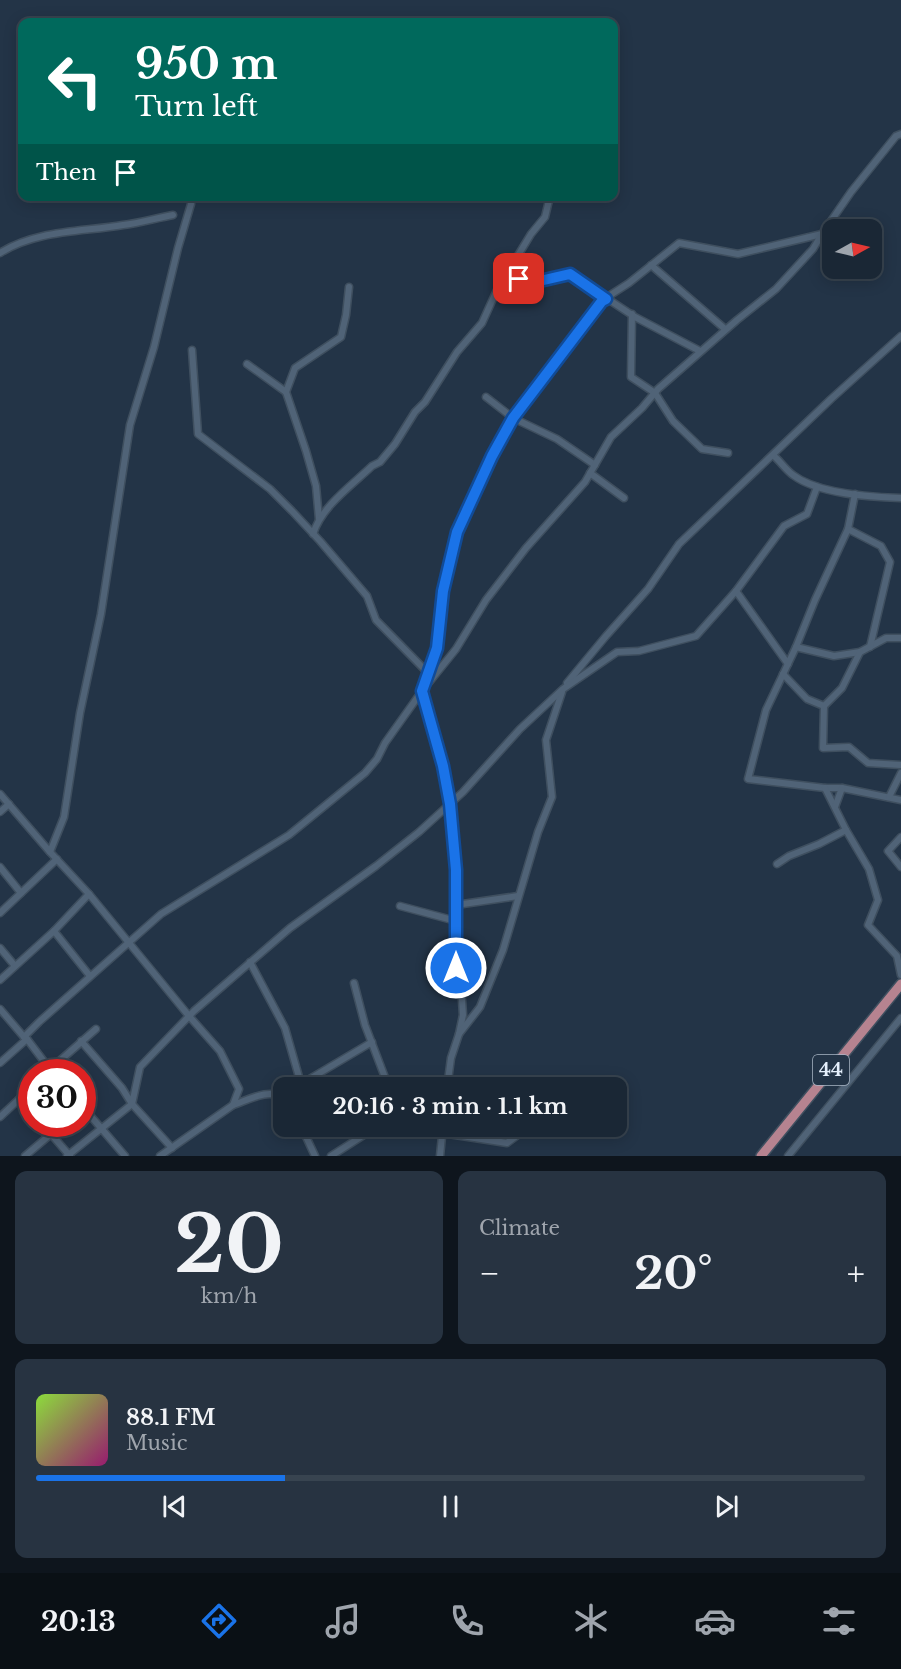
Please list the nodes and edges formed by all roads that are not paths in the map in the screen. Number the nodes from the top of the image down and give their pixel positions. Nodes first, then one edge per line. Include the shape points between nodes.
1 (901, 134) edge
2 (549, 201) edge
3 (191, 204) dead end
4 (173, 215) dead end
5 (832, 219) edge
6 (822, 234) joint
7 (0, 253) edge
8 (651, 265) junction
9 (507, 274) junction
10 (349, 287) dead end
11 (606, 299) junction
12 (632, 314) junction
13 (725, 330) junction
14 (901, 336) edge
15 (192, 350) dead end
16 (700, 351) junction
17 (247, 364) dead end
18 (286, 392) junction
19 (655, 393) junction
20 (486, 397) dead end
21 (513, 418) junction
22 (728, 453) dead end
23 (773, 455) junction
24 (595, 465) junction
25 (590, 473) junction
26 (817, 487) junction
27 (855, 494) junction
28 (624, 498) dead end
29 (901, 498) edge
30 (319, 519) junction
31 (848, 530) junction
32 (313, 534) junction
33 (736, 591) junction
34 (901, 638) edge
35 (796, 647) junction
36 (870, 647) junction
37 (860, 652) junction
38 (788, 664) junction
39 (783, 674) junction
40 (431, 675) junction
41 (563, 689) junction
42 (422, 691) junction
43 (824, 706) junction
44 (901, 765) edge
45 (901, 773) edge
46 (825, 788) junction
47 (842, 788) junction
48 (0, 794) edge
49 (889, 797) junction
50 (901, 800) edge
51 (9, 804) junction
52 (450, 804) junction
53 (835, 807) junction
54 (0, 812) edge
55 (846, 830) junction
56 (901, 837) edge
57 (50, 852) junction
58 (57, 859) junction
59 (777, 864) dead end
60 (901, 867) edge
61 (1, 871) edge
62 (21, 893) junction
63 (89, 894) junction
64 (518, 896) junction
65 (456, 905) junction
66 (400, 906) dead end
67 (0, 913) edge
68 (456, 921) junction
69 (54, 931) junction
70 (128, 943) junction
71 (0, 948) edge
72 (250, 962) junction
73 (15, 966) junction
74 (901, 975) edge
75 (90, 976) junction
76 (0, 980) edge
77 (354, 983) dead end
78 (901, 984) edge
79 (0, 1009) edge
80 (189, 1016) junction
81 (901, 1018) edge
82 (96, 1029) dead end
83 (459, 1034) junction
84 (25, 1038) junction
85 (81, 1041) junction
86 (372, 1042) junction
87 (40, 1059) edge
88 (63, 1059) edge
89 (0, 1063) edge
90 (296, 1077) edge
91 (313, 1077) edge
92 (385, 1077) edge
93 (449, 1077) edge
94 (273, 1094) edge
95 (18, 1100) edge
96 (132, 1104) junction
97 (233, 1105) junction
98 (0, 1116) edge
99 (96, 1121) edge
100 (102, 1128) junction
101 (47, 1137) edge
102 (54, 1137) edge
103 (306, 1137) edge
104 (361, 1137) edge
105 (368, 1137) edge
106 (441, 1137) edge
107 (474, 1137) edge
108 (515, 1137) edge
109 (478, 1138) joint
110 (349, 1145) junction
111 (172, 1148) junction
112 (69, 1155) edge
113 (25, 1156) edge
114 (125, 1156) edge
115 (160, 1156) edge
116 (315, 1156) edge
117 (331, 1156) edge
118 (440, 1156) edge
119 (761, 1156) edge
120 (788, 1156) edge

1 - 5 street via 889,144
2 - 9 street via 545,217
3 - 57 street via 130,424 64,817
4 - 7 street via 49,235
6 - 8 street via 738,254 679,243
6 - 13 street via 776,289
8 - 11 street
8 - 13 street
9 - 11 street via 531,283 570,274
9 - 30 street via 482,323 457,352 395,444
10 - 18 street via 341,337 295,368
11 - 12 street
11 - 21 street
12 - 16 street
12 - 19 street via 631,377
13 - 16 street
14 - 23 street
15 - 32 street via 198,434 270,489
16 - 19 street
17 - 18 street
18 - 30 street via 313,474
19 - 22 street via 673,421 702,449
19 - 24 street via 611,438
20 - 21 street
21 - 24 street via 557,439
21 - 40 street via 457,532 443,591
23 - 26 street via 793,475
23 - 41 street via 679,543 648,589
24 - 25 street
25 - 28 street
25 - 40 street via 526,548 486,600 456,649
26 - 27 street
26 - 33 street via 807,514 784,526
27 - 29 street
27 - 31 street
30 - 32 street
31 - 35 street
31 - 36 street via 881,546 890,562
32 - 40 street via 367,596 376,620
33 - 38 street
33 - 41 street via 696,636 639,651 617,652
34 - 36 street via 886,638
35 - 37 street via 834,656
35 - 38 street
36 - 37 street
37 - 43 street via 842,688
38 - 39 street
39 - 43 street via 807,699
39 - 46 street via 766,710 748,779
40 - 42 street
41 - 52 street
41 - 64 street via 546,740 552,797
42 - 52 street
42 - 70 street via 365,773 289,835 161,914
43 - 44 street via 823,748 849,747 868,763
45 - 49 street
46 - 47 street
46 - 53 street
47 - 49 street
47 - 53 street
48 - 51 street
49 - 50 street
51 - 54 street
51 - 57 street
52 - 65 street
52 - 72 street
53 - 55 street
55 - 59 street
55 - 74 street via 869,869 878,900 868,925 897,956
56 - 60 street via 888,851
57 - 58 street
58 - 62 street
58 - 63 street
61 - 62 street
62 - 67 street
63 - 69 street
63 - 70 street
64 - 65 street
64 - 83 street via 503,950 480,1007
65 - 68 street
66 - 68 street
68 - 83 street via 456,968 464,1015
69 - 73 street
69 - 75 street
70 - 75 street
70 - 80 street
71 - 73 street
72 - 80 street
72 - 90 street via 285,1028
73 - 76 street
75 - 84 street
77 - 86 street
78 - 119 main road, 44
79 - 84 street
80 - 96 street via 140,1067
80 - 97 street via 220,1051 239,1089
81 - 120 street, 44
82 - 85 street
83 - 93 street
84 - 87 street
84 - 89 street
85 - 88 street
85 - 96 street
86 - 91 street
86 - 92 street
94 - 97 street
95 - 98 street
96 - 100 street
96 - 111 street
97 - 111 street
99 - 100 street
100 - 112 street
100 - 114 street
101 - 113 street
102 - 112 street
103 - 116 street
104 - 110 street
105 - 110 street
106 - 118 street
107 - 109 street
108 - 109 street via 507,1143
110 - 117 street
111 - 115 street

